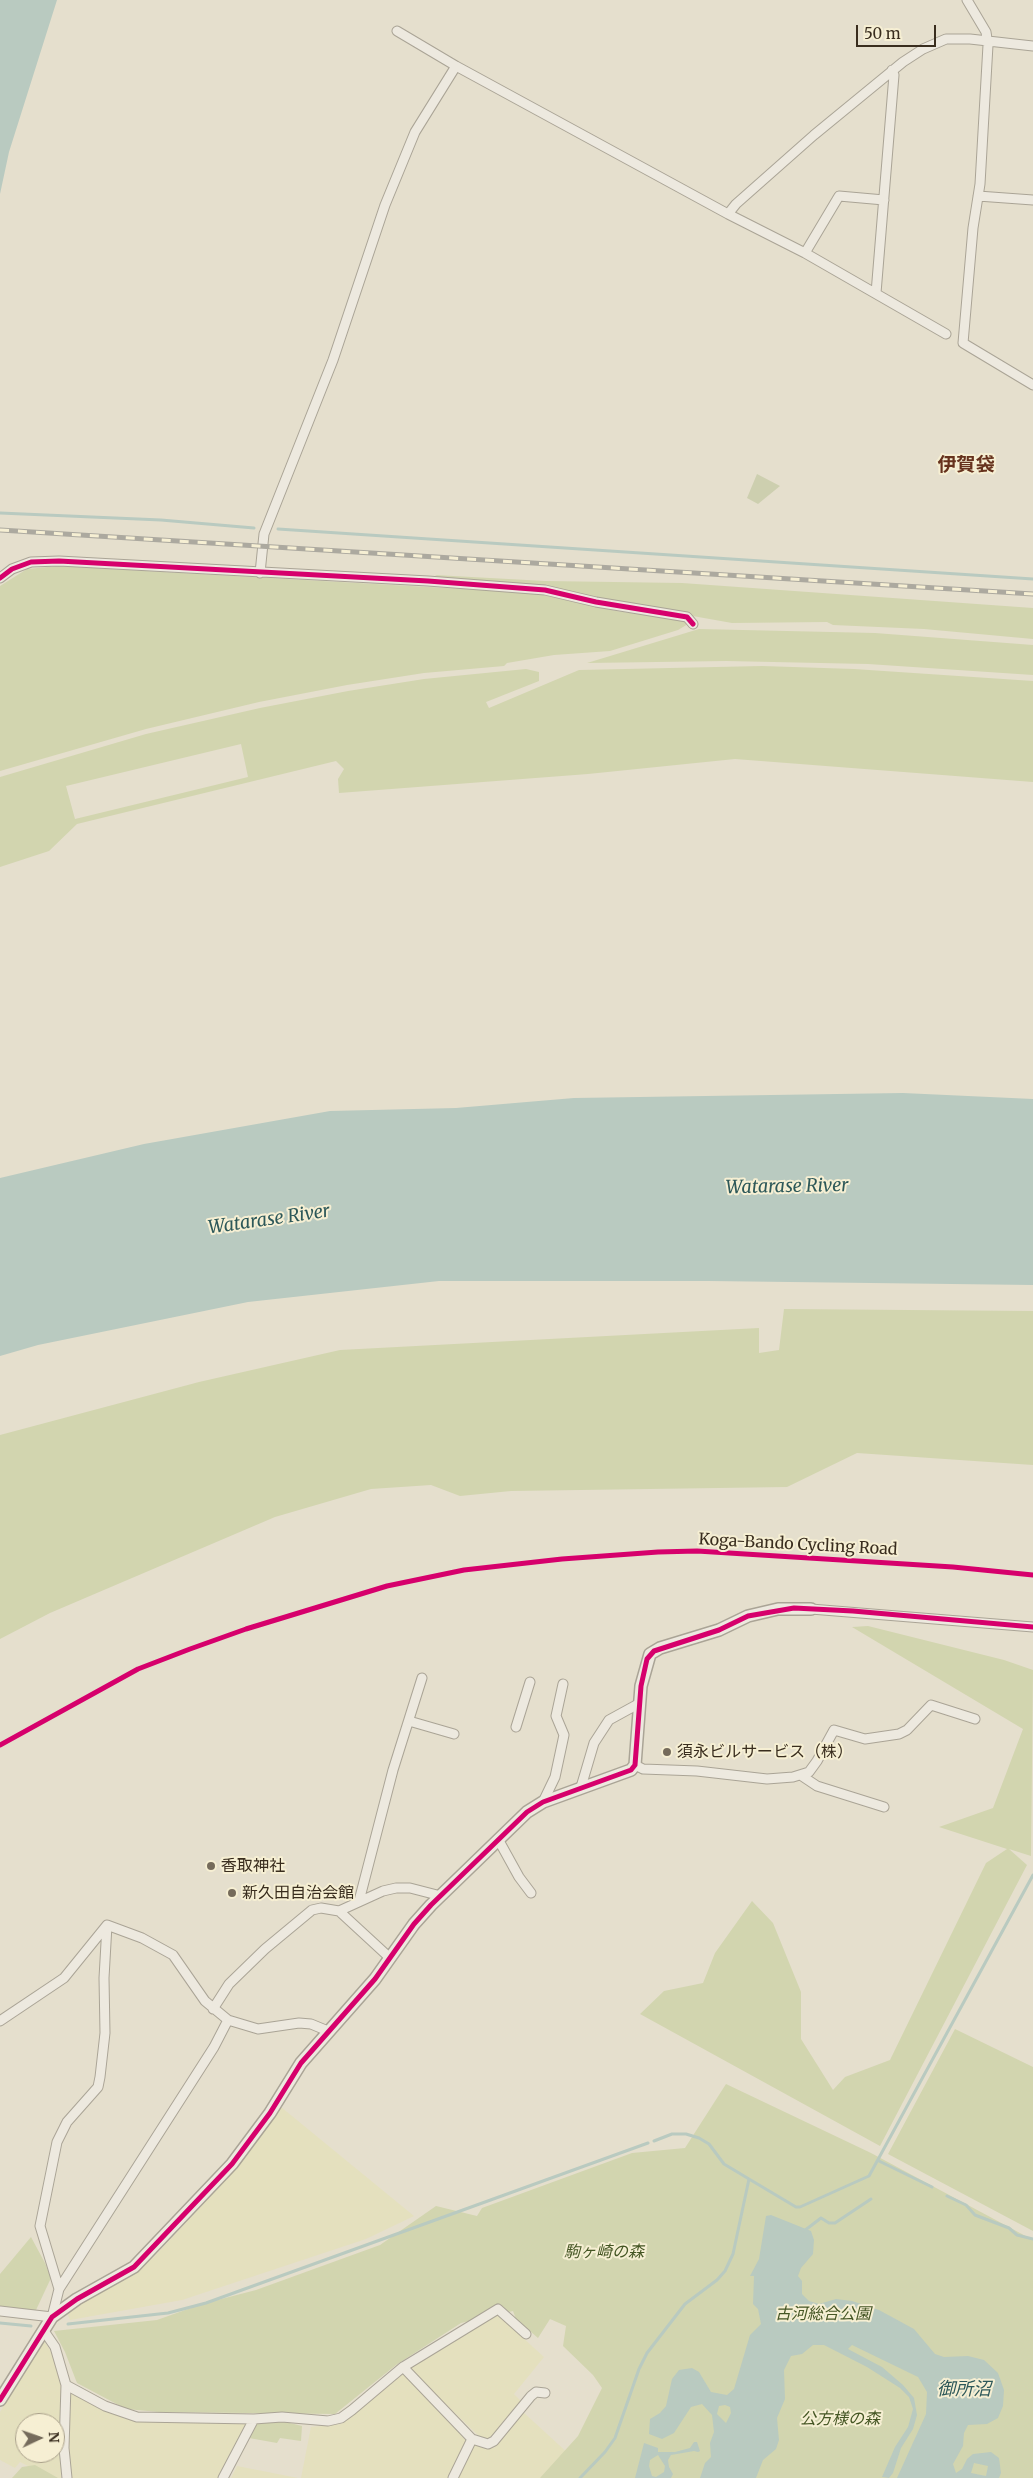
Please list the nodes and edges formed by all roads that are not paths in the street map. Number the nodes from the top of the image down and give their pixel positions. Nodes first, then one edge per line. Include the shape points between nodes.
1 (967, 0) edge
2 (398, 31) dead end
3 (988, 40) junction
4 (1033, 46) edge
5 (456, 66) junction
6 (892, 70) junction
7 (978, 196) junction
8 (884, 200) junction
9 (1033, 200) edge
10 (728, 214) junction
11 (805, 253) junction
12 (876, 293) junction
13 (946, 334) dead end
14 (1033, 385) edge
15 (260, 573) junction
16 (0, 578) edge
17 (693, 624) dead end
18 (811, 1609) joint
19 (1033, 1628) edge
20 (422, 1678) dead end
21 (530, 1682) dead end
22 (563, 1684) dead end
23 (640, 1703) junction
24 (975, 1719) dead end
25 (409, 1720) junction
26 (516, 1726) dead end
27 (454, 1734) dead end
28 (635, 1766) junction
29 (802, 1776) junction
30 (581, 1787) junction
31 (543, 1802) junction
32 (884, 1807) dead end
33 (498, 1839) junction
34 (531, 1892) dead end
35 (440, 1896) junction
36 (359, 1901) junction
37 (338, 1911) junction
38 (107, 1925) junction
39 (390, 1958) junction
40 (213, 2009) junction
41 (228, 2020) junction
42 (0, 2021) edge
43 (328, 2031) junction
44 (59, 2289) junction
45 (0, 2311) edge
46 (52, 2317) junction
47 (44, 2330) junction
48 (526, 2334) dead end
49 (403, 2367) junction
50 (66, 2385) junction
51 (545, 2393) dead end
52 (0, 2400) edge
53 (254, 2419) junction
54 (472, 2439) junction
55 (66, 2478) edge
56 (223, 2478) edge
57 (453, 2478) edge

1 - 3 street
2 - 5 street
3 - 4 street
3 - 6 street via 946,39 923,49
3 - 7 street
5 - 10 street
5 - 15 street via 415,132 385,205 333,360 264,534
6 - 8 street
6 - 10 street via 814,135
7 - 9 street
7 - 14 street via 963,343
8 - 11 street via 839,196
8 - 12 street
10 - 11 street
11 - 12 street
12 - 13 street
15 - 16 street via 45,561 21,565
15 - 17 street via 545,590 686,617
18 - 19 street
18 - 23 street via 778,1609 748,1616 718,1630 654,1650 644,1670
20 - 25 street
21 - 26 street
22 - 31 street via 556,1716 564,1734 555,1777
23 - 28 street
23 - 30 street via 609,1720 594,1744
24 - 29 street via 931,1705 899,1734 865,1739 834,1730 817,1761
25 - 27 street
25 - 36 street
28 - 29 street via 767,1779
28 - 30 street
29 - 32 street via 817,1786
30 - 31 street
31 - 33 street
33 - 34 street
33 - 35 street
35 - 36 street via 410,1888 396,1888
35 - 39 street via 414,1924
36 - 37 street
37 - 39 street
37 - 40 street via 312,1910 265,1949 230,1984
38 - 40 street via 142,1938 173,1955
38 - 42 street via 64,1978
38 - 44 street via 105,2033 98,2087 67,2122 59,2137 40,2226
39 - 43 street
40 - 41 street
41 - 43 street via 258,2029 299,2023
41 - 44 street via 214,2047
43 - 46 street via 301,2063 270,2113 232,2164 153,2250 134,2267
44 - 46 street
45 - 46 street
46 - 47 street
47 - 50 street via 55,2347
47 - 52 street
48 - 49 street via 498,2309
49 - 53 street via 341,2418 328,2421 282,2417
49 - 54 street
50 - 53 street via 105,2406 137,2417
50 - 55 street
51 - 54 street via 536,2392 531,2396 494,2441 488,2444
53 - 56 street
54 - 57 street

